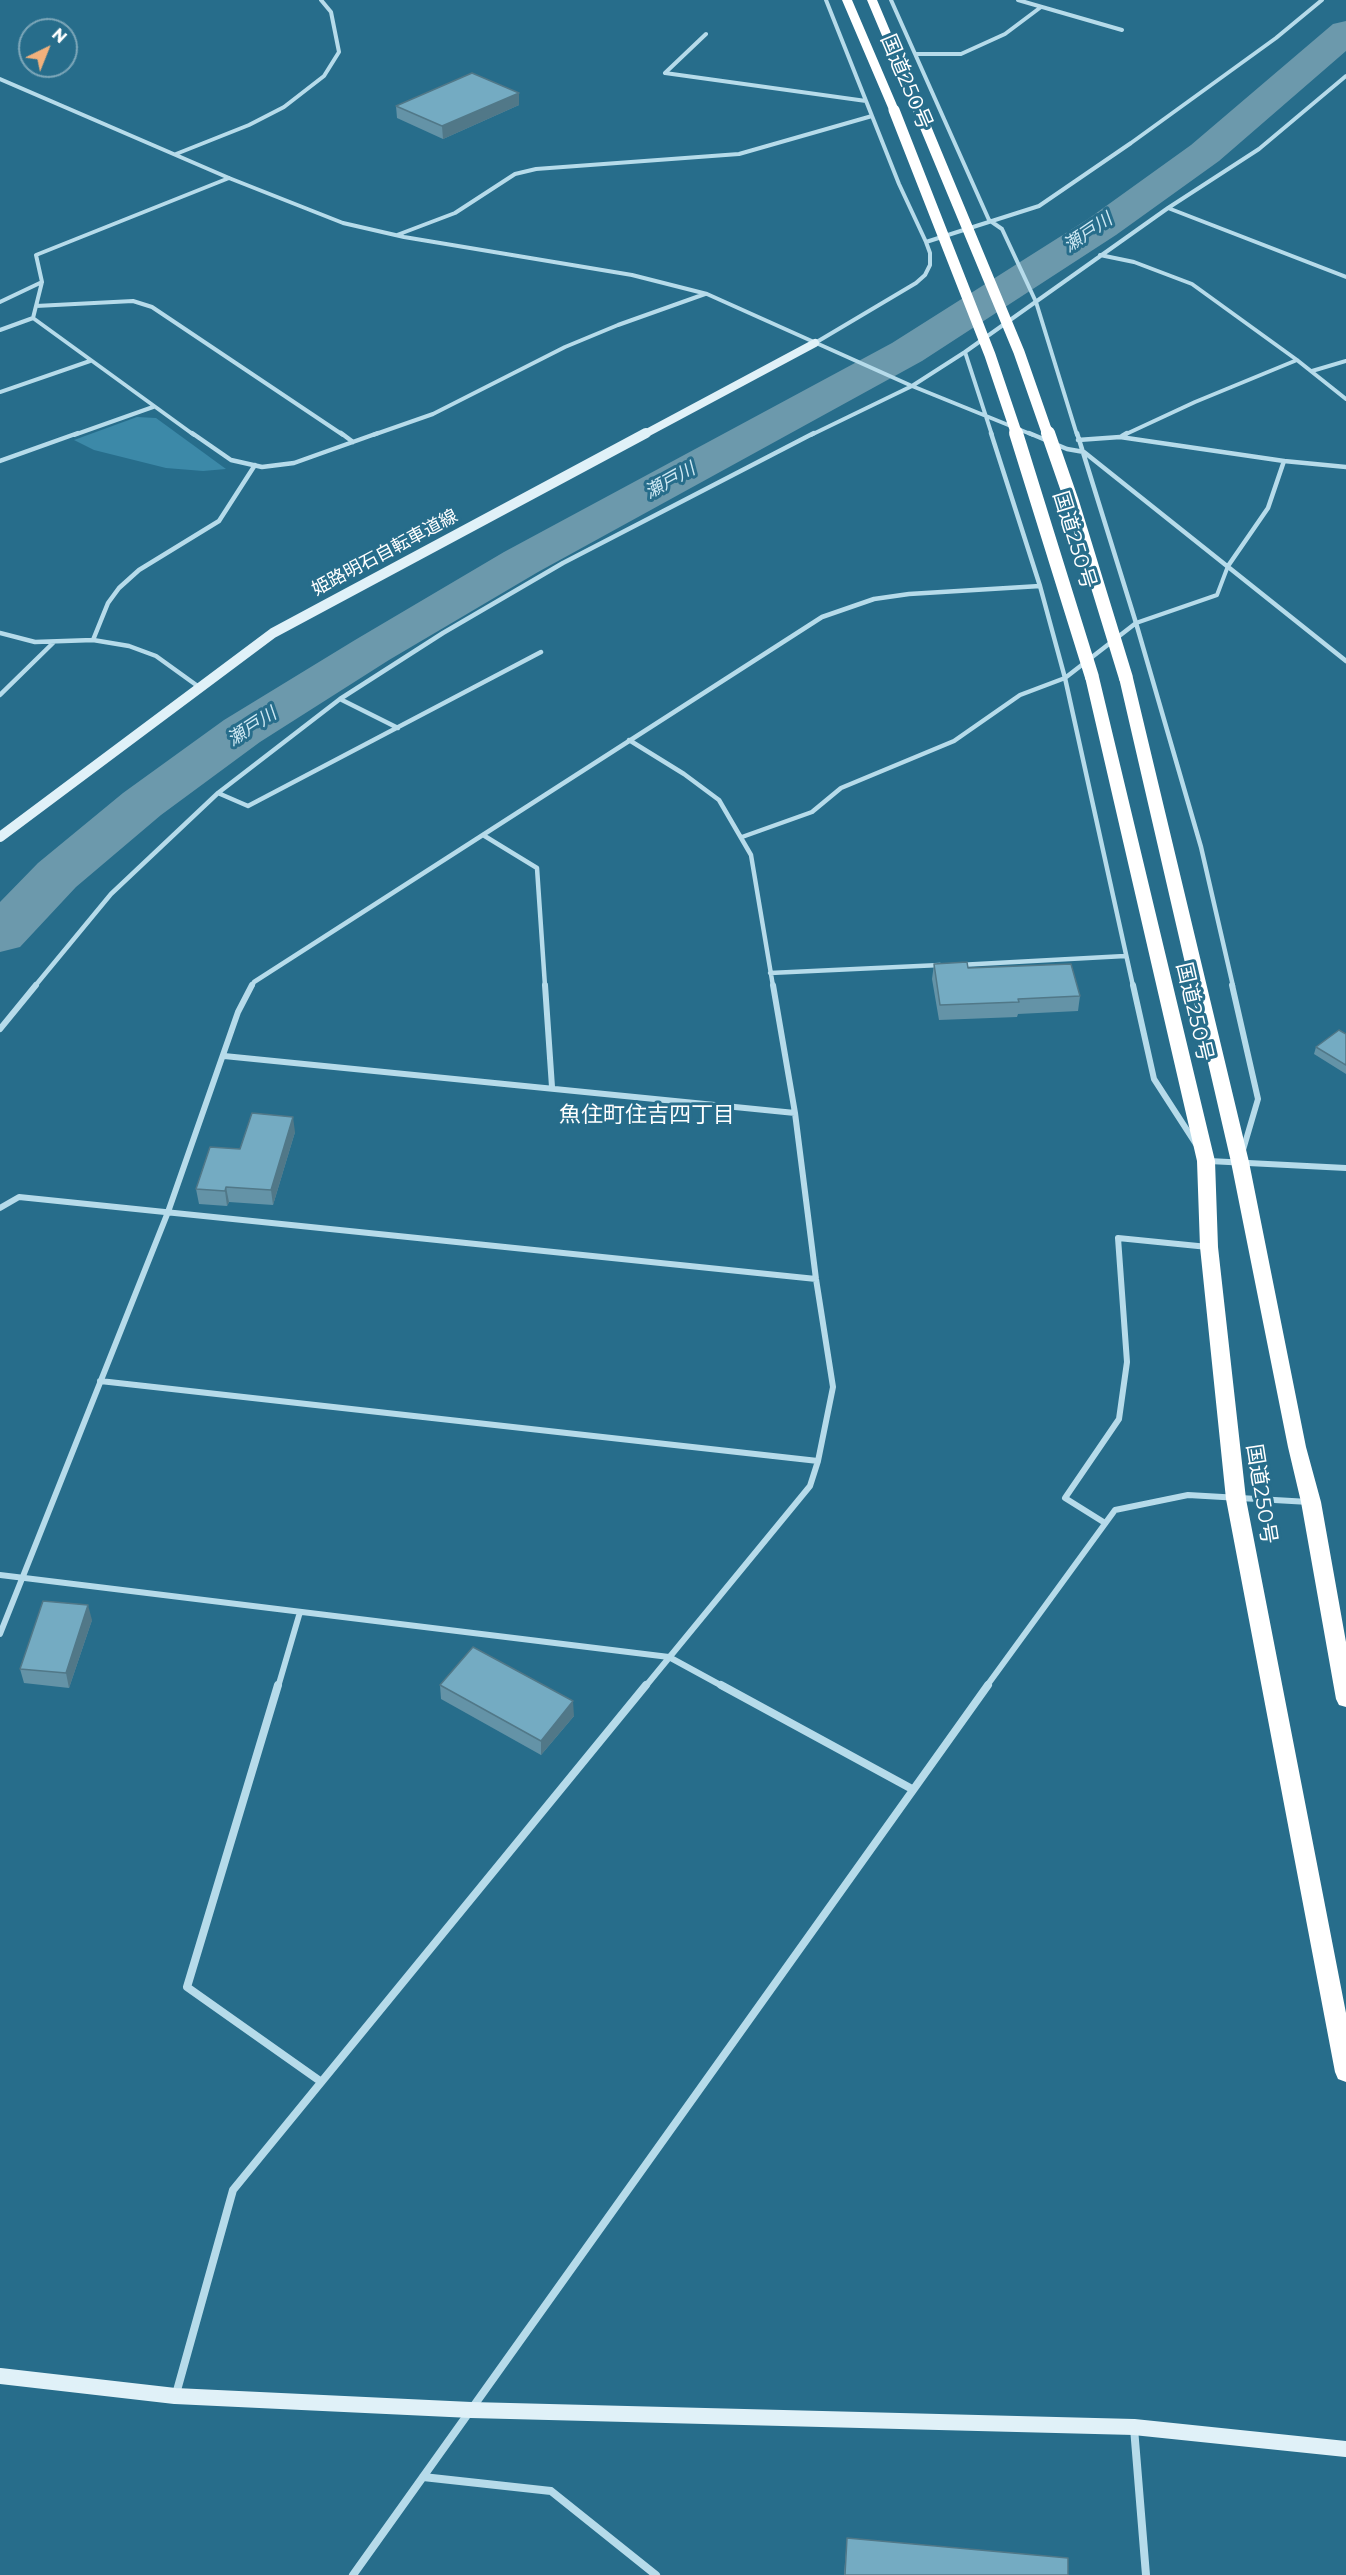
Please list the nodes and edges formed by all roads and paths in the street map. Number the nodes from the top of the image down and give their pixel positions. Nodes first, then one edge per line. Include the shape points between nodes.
1 (321, 0) edge
2 (826, 0) edge
3 (847, 0) edge
4 (872, 0) edge
5 (891, 0) edge
6 (1018, 0) edge
7 (1322, 0) edge
8 (1041, 7) junction
9 (1122, 30) dead end
10 (706, 34) dead end
11 (915, 54) junction
12 (1346, 76) edge
13 (0, 79) edge
14 (866, 101) junction
15 (872, 116) junction
16 (176, 154) junction
17 (229, 178) junction
18 (1168, 208) junction
19 (989, 220) junction
20 (397, 235) junction
21 (926, 242) junction
22 (1100, 255) junction
23 (1346, 277) edge
24 (42, 282) junction
25 (706, 294) junction
26 (0, 302) edge
27 (1036, 302) junction
28 (36, 306) junction
29 (33, 318) junction
30 (0, 330) edge
31 (819, 345) junction
32 (965, 352) junction
33 (1297, 360) junction
34 (90, 361) junction
35 (1346, 361) edge
36 (1312, 371) junction
37 (912, 386) junction
38 (0, 392) edge
39 (1346, 399) edge
40 (153, 407) junction
41 (987, 417) junction
42 (1120, 437) junction
43 (1078, 440) junction
44 (352, 442) junction
45 (1084, 452) junction
46 (0, 461) edge
47 (1284, 461) junction
48 (255, 465) junction
49 (1346, 467) edge
50 (1228, 566) junction
51 (1040, 586) junction
52 (1136, 623) junction
53 (0, 633) edge
54 (93, 640) junction
55 (54, 642) junction
56 (541, 652) dead end
57 (1346, 661) edge
58 (1065, 678) junction
59 (199, 687) junction
60 (0, 695) edge
61 (340, 699) junction
62 (398, 728) junction
63 (629, 740) junction
64 (218, 793) junction
65 (483, 835) junction
66 (0, 837) edge
67 (742, 837) junction
68 (1125, 956) junction
69 (770, 973) junction
70 (0, 1029) edge
71 (224, 1056) junction
72 (552, 1088) junction
73 (795, 1113) junction
74 (1206, 1161) junction
75 (1240, 1162) junction
76 (1346, 1168) edge
77 (0, 1208) edge
78 (168, 1212) junction
79 (1209, 1247) junction
80 (816, 1279) junction
81 (100, 1381) junction
82 (818, 1461) junction
83 (1236, 1499) junction
84 (1311, 1502) junction
85 (1105, 1524) junction
86 (0, 1575) edge
87 (22, 1577) junction
88 (300, 1612) junction
89 (0, 1634) edge
90 (669, 1657) junction
91 (1346, 1699) edge
92 (912, 1789) junction
93 (1346, 2072) edge
94 (320, 2081) junction
95 (0, 2376) edge
96 (175, 2396) junction
97 (471, 2410) junction
98 (1134, 2427) junction
99 (1346, 2450) edge
100 (423, 2477) junction
101 (352, 2575) edge
102 (656, 2575) edge
103 (1146, 2575) edge

1 - 16 street via 331,12 339,52 324,76 284,107
2 - 14 street
3 - 74 highway, 国道250号, bridge via 990,354 1040,504 1092,677
4 - 75 highway, 国道250号, bridge via 1019,352 1072,502 1126,678
5 - 11 street
6 - 8 street
7 - 19 street via 1276,38 1039,206
8 - 9 street
8 - 11 street via 1005,34 961,54
10 - 14 street via 665,73
11 - 19 street
12 - 18 street via 1259,149
13 - 16 street
14 - 15 street
15 - 20 street via 740,154 536,169 515,174 455,213
15 - 21 street
16 - 17 street
17 - 20 street via 343,223
17 - 24 street via 36,255
18 - 22 street
18 - 23 street
19 - 21 street
19 - 27 street via 1002,230
20 - 25 street via 632,275
21 - 31 street via 930,265 925,275
22 - 27 street
22 - 33 street via 1134,262 1192,284
24 - 26 street
24 - 28 street
25 - 31 street
25 - 44 street via 565,347 433,414
27 - 32 street
27 - 43 street
28 - 29 street
28 - 44 street via 133,301 152,307
29 - 30 street
29 - 34 street
31 - 37 street
31 - 59 main road, 姫路明石自転車道線 via 273,633
32 - 37 street
32 - 41 street
33 - 36 street
33 - 42 street
34 - 38 street
34 - 40 street
35 - 36 street
36 - 39 street
37 - 41 street
37 - 61 street via 563,563
40 - 46 street
40 - 48 street via 231,460
41 - 45 street
41 - 51 street
42 - 43 street
42 - 47 street
43 - 45 street
44 - 48 street via 294,463
45 - 50 street
45 - 52 street
47 - 49 street
47 - 50 street via 1268,508
48 - 54 street via 219,521 139,570 119,588 108,603
50 - 52 lane via 1217,595
50 - 57 street
51 - 58 street
51 - 63 street via 909,594 874,599 822,617
52 - 58 street
52 - 75 street via 1201,847 1258,1099
53 - 55 street via 35,642
54 - 55 street
54 - 59 street via 129,646 156,656
55 - 60 street
56 - 62 street
58 - 67 street via 1020,695 954,741 841,788 812,812
58 - 68 street
59 - 66 main road, 姫路明石自転車道線
61 - 62 street
61 - 64 street
62 - 64 street via 248,806
63 - 65 street
63 - 67 street via 719,800
64 - 70 street via 111,894
65 - 71 street via 254,982 238,1012
65 - 72 street via 537,868
67 - 69 street via 752,855
68 - 69 street
68 - 74 street via 1154,1079
69 - 73 street
71 - 72 street
71 - 78 street
72 - 73 street
73 - 80 street
74 - 75 street
74 - 79 highway, 国道250号
75 - 76 street
75 - 84 highway, 国道250号
77 - 78 street via 19,1197
78 - 80 street
78 - 81 street
79 - 83 highway, 国道250号
79 - 85 street via 1118,1238 1127,1362 1119,1419 1065,1498
80 - 82 street via 833,1387
81 - 82 street
81 - 87 street
82 - 90 street via 810,1486
83 - 84 street
83 - 85 street via 1188,1495 1115,1510
83 - 93 highway, 国道250号
84 - 91 highway, 国道250号
85 - 92 street
86 - 87 street
87 - 88 street
87 - 89 street
88 - 90 street
88 - 94 street via 187,1987
90 - 92 street
90 - 94 street
92 - 97 street
94 - 96 street via 233,2190
95 - 96 main road
96 - 97 main road
97 - 98 main road
97 - 100 street
98 - 99 main road
98 - 103 street
100 - 101 street
100 - 102 street via 551,2491

